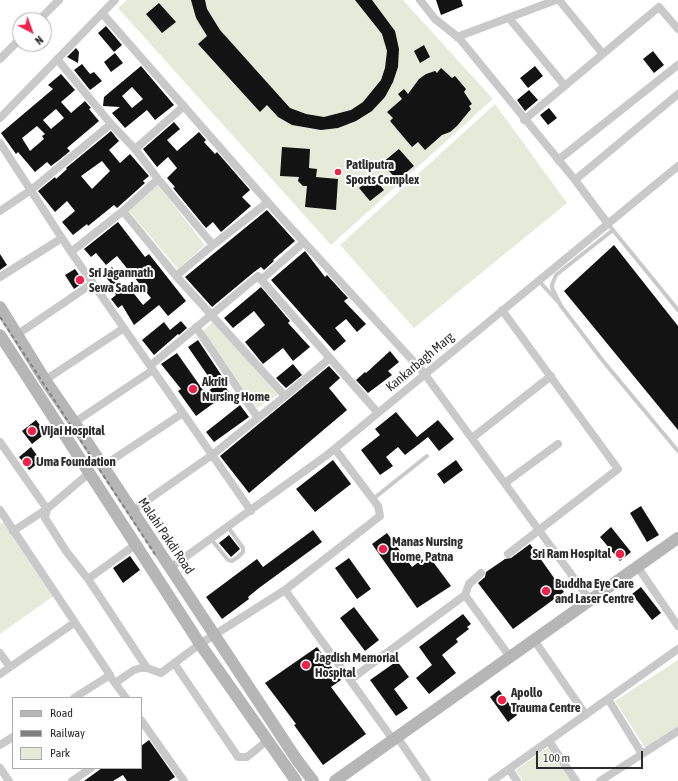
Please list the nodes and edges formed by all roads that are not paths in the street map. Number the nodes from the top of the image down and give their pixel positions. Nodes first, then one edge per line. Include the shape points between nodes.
1 (59, 0) edge
2 (115, 0) edge
3 (420, 0) edge
4 (558, 0) edge
5 (658, 4) edge
6 (47, 12) edge
7 (102, 13) junction
8 (509, 18) junction
9 (678, 29) edge
10 (457, 37) junction
11 (12, 47) edge
12 (603, 54) junction
13 (0, 59) edge
14 (57, 60) junction
15 (678, 65) edge
16 (565, 86) junction
17 (678, 94) edge
18 (184, 106) junction
19 (0, 118) edge
20 (524, 120) junction
21 (111, 124) junction
22 (0, 143) edge
23 (135, 149) junction
24 (558, 160) junction
25 (678, 166) edge
26 (158, 179) junction
27 (575, 180) junction
28 (31, 190) junction
29 (268, 202) junction
30 (0, 211) edge
31 (123, 211) junction
32 (610, 227) junction
33 (62, 238) junction
34 (304, 242) junction
35 (213, 245) junction
36 (71, 252) junction
37 (176, 276) junction
38 (0, 277) edge
39 (261, 280) junction
40 (538, 280) junction
41 (93, 284) junction
42 (561, 306) junction
43 (0, 308) edge
44 (502, 310) junction
45 (678, 310) edge
46 (211, 314) junction
47 (196, 327) junction
48 (124, 328) junction
49 (18, 334) junction
50 (0, 335) edge
51 (330, 358) junction
52 (152, 368) junction
53 (424, 374) junction
54 (551, 376) junction
55 (45, 380) junction
56 (285, 396) junction
57 (183, 413) junction
58 (378, 413) junction
59 (258, 418) junction
60 (75, 422) junction
61 (472, 438) junction
62 (0, 442) edge
63 (558, 444) dead end
64 (334, 449) junction
65 (678, 451) edge
66 (212, 455) junction
67 (427, 456) dead end
68 (103, 466) junction
69 (88, 474) junction
70 (504, 483) junction
71 (372, 499) junction
72 (47, 509) junction
73 (0, 510) edge
74 (132, 511) junction
75 (251, 511) junction
76 (228, 527) junction
77 (13, 531) junction
78 (539, 531) junction
79 (678, 538) edge
80 (212, 539) junction
81 (135, 545) junction
82 (508, 554) dead end
83 (637, 566) junction
84 (170, 568) junction
85 (481, 572) dead end
86 (88, 578) junction
87 (285, 590) junction
88 (465, 595) junction
89 (590, 600) junction
90 (74, 623) junction
91 (678, 626) edge
92 (214, 636) junction
93 (534, 640) junction
94 (200, 644) junction
95 (678, 649) edge
96 (0, 653) edge
97 (510, 657) junction
98 (174, 663) junction
99 (10, 667) junction
100 (146, 668) junction
101 (0, 674) edge
102 (110, 675) junction
103 (350, 680) junction
104 (115, 683) junction
105 (76, 697) edge
106 (125, 697) edge
107 (608, 699) junction
108 (586, 715) junction
109 (144, 731) edge
110 (678, 731) edge
111 (12, 738) edge
112 (396, 739) junction
113 (268, 740) junction
114 (549, 741) junction
115 (0, 746) edge
116 (642, 754) junction
117 (0, 768) edge
118 (90, 769) edge
119 (509, 769) junction
120 (312, 780) edge
121 (9, 781) edge
122 (72, 781) edge
123 (184, 781) edge
124 (296, 781) edge
125 (335, 781) edge
126 (427, 781) edge
127 (492, 781) edge
128 (518, 781) edge
129 (576, 781) edge
130 (600, 781) edge

1 - 6 street
2 - 7 street
3 - 10 street via 435,19
4 - 8 street
4 - 12 street
5 - 9 street
5 - 12 street
7 - 14 street
7 - 18 street
8 - 10 street
8 - 16 street
10 - 20 street
11 - 13 street
12 - 16 street
14 - 19 street
14 - 21 street
15 - 24 street
16 - 20 street
17 - 27 street
18 - 23 street
18 - 29 street
20 - 24 street
21 - 23 street
21 - 28 street
22 - 28 street
23 - 26 street
24 - 27 street
25 - 32 street, Kankarbagh Marg
26 - 31 street
26 - 35 street
27 - 32 street
28 - 30 street
28 - 33 street
29 - 34 street
29 - 35 street
31 - 36 street
31 - 37 street
32 - 40 street, Kankarbagh Marg
32 - 42 lane via 556,276 552,288
32 - 45 lane
33 - 36 street
33 - 38 street
34 - 39 street
34 - 53 street
35 - 37 street
36 - 41 street
37 - 46 street
39 - 46 street via 258,276
39 - 51 street
40 - 42 lane
40 - 44 street, Kankarbagh Marg
41 - 48 street
41 - 49 street
42 - 65 lane
43 - 49 main road, Malahi Pakdi Road
44 - 53 street, Kankarbagh Marg
44 - 54 street
46 - 47 street
46 - 56 street
47 - 52 street
47 - 59 street
48 - 52 street
48 - 55 street
49 - 55 main road, Malahi Pakdi Road
50 - 69 main road
51 - 56 street
51 - 58 street
52 - 57 street
52 - 60 street
53 - 58 street, Kankarbagh Marg
53 - 61 street
54 - 61 street
54 - 78 street via 618,469
55 - 60 main road, Malahi Pakdi Road
56 - 59 street
57 - 66 street
57 - 68 street
58 - 64 street, Kankarbagh Marg
59 - 66 street
60 - 68 main road, Malahi Pakdi Road
61 - 70 street
62 - 72 street
63 - 70 street
64 - 71 street
64 - 75 street, Kankarbagh Marg
66 - 74 street
66 - 75 street
67 - 71 lane
68 - 74 main road, Malahi Pakdi Road
69 - 72 street
69 - 81 main road
70 - 78 street
71 - 87 street via 380,510 380,516
72 - 77 street
72 - 86 street via 45,518 66,551
73 - 77 street
74 - 84 main road, Malahi Pakdi Road
75 - 76 street, Kankarbagh Marg
76 - 80 street, Kankarbagh Marg
76 - 80 lane via 243,548 238,557 232,561 228,560
77 - 90 street
78 - 82 street
78 - 89 street
79 - 83 main road
80 - 84 street, Kankarbagh Marg
81 - 86 street
81 - 94 main road
83 - 89 main road
83 - 91 street
84 - 92 main road, Malahi Pakdi Road
85 - 88 street via 469,584
86 - 100 street
87 - 92 street
87 - 103 street
88 - 97 street
88 - 103 street
89 - 93 main road
90 - 99 street
90 - 102 street
92 - 94 street
92 - 120 main road, Malahi Pakdi Road
93 - 97 main road
93 - 108 street
94 - 98 street
94 - 113 main road
95 - 107 street
96 - 99 street
97 - 112 main road
98 - 100 street via 160,673
98 - 113 street via 238,757 247,757
99 - 101 street
100 - 104 street via 134,670
102 - 104 street
102 - 105 street
103 - 112 street
104 - 106 street
107 - 108 street
107 - 116 street
108 - 114 street
109 - 123 street
110 - 116 street
111 - 115 street
112 - 125 main road
112 - 126 street
113 - 124 main road
114 - 119 street
114 - 129 street
116 - 130 street
117 - 121 street
118 - 122 street
119 - 127 street
119 - 128 street

